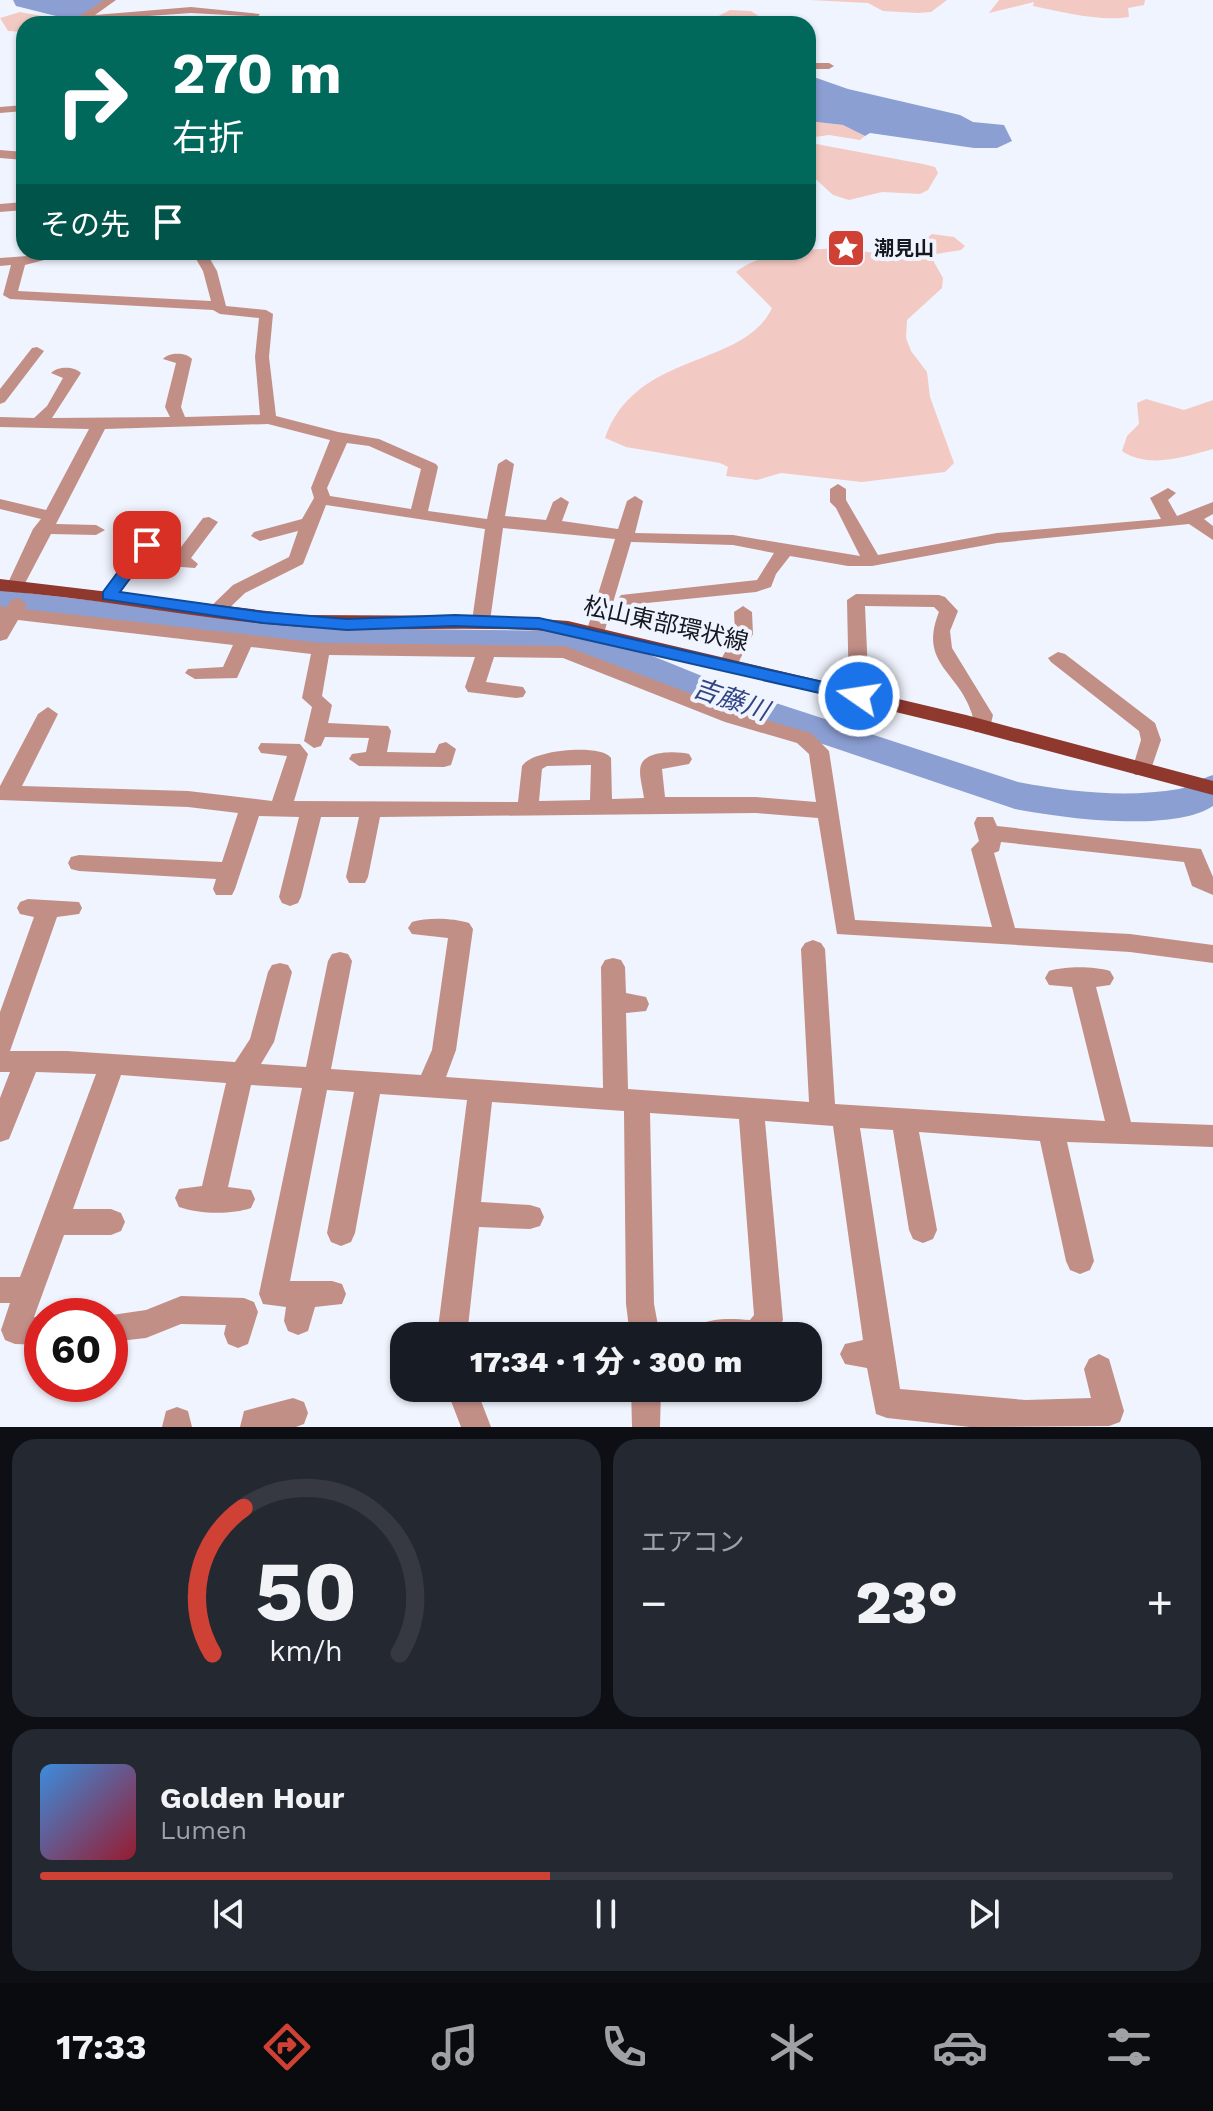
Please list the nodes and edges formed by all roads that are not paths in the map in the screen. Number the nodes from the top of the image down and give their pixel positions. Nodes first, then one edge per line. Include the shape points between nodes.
1 (111, 0) edge
2 (87, 16) edge
3 (118, 16) edge
4 (253, 16) edge
5 (816, 66) edge
6 (829, 66) dead end
7 (30, 260) edge
8 (204, 260) edge
9 (19, 261) junction
10 (0, 262) edge
11 (218, 306) junction
12 (37, 351) dead end
13 (170, 359) dead end
14 (59, 373) dead end
15 (0, 399) edge
16 (268, 419) junction
17 (179, 421) junction
18 (0, 422) edge
19 (38, 423) junction
20 (99, 424) junction
21 (337, 437) junction
22 (506, 464) dead end
23 (838, 489) dead end
24 (1168, 493) dead end
25 (323, 499) junction
26 (635, 501) dead end
27 (561, 502) dead end
28 (0, 504) edge
29 (1213, 507) edge
30 (418, 515) junction
31 (1192, 518) junction
32 (45, 522) junction
33 (209, 522) dead end
34 (309, 522) junction
35 (1172, 522) junction
36 (495, 525) junction
37 (552, 526) junction
38 (96, 530) dead end
39 (1213, 535) edge
40 (260, 536) dead end
41 (625, 536) junction
42 (786, 549) junction
43 (872, 561) junction
44 (108, 596) junction
45 (14, 597) edge
46 (627, 599) dead end
47 (215, 611) junction
48 (743, 612) dead end
49 (481, 621) junction
50 (595, 633) junction
51 (0, 635) edge
52 (244, 640) junction
53 (321, 649) junction
54 (487, 649) junction
55 (1059, 664) dead end
56 (728, 665) junction
57 (195, 673) dead end
58 (516, 692) dead end
59 (859, 696) junction
60 (48, 714) dead end
61 (982, 727) junction
62 (268, 748) dead end
63 (446, 749) dead end
64 (682, 759) dead end
65 (1142, 770) junction
66 (1205, 786) edge
67 (4, 793) edge
68 (601, 805) junction
69 (655, 805) junction
70 (251, 807) junction
71 (281, 808) junction
72 (528, 808) junction
73 (312, 809) junction
74 (371, 809) junction
75 (829, 811) junction
76 (79, 863) dead end
77 (357, 877) dead end
78 (1213, 887) edge
79 (290, 897) dead end
80 (49, 908) dead end
81 (420, 928) dead end
82 (1006, 937) junction
83 (813, 949) dead end
84 (1213, 954) edge
85 (340, 961) dead end
86 (613, 967) dead end
87 (280, 972) dead end
88 (1080, 978) dead end
89 (0, 1046) edge
90 (0, 1062) edge
91 (27, 1062) junction
92 (112, 1064) junction
93 (241, 1074) junction
94 (317, 1079) junction
95 (369, 1082) junction
96 (429, 1087) junction
97 (481, 1090) junction
98 (627, 1100) junction
99 (751, 1109) junction
100 (834, 1115) junction
101 (904, 1120) junction
102 (1051, 1130) junction
103 (0, 1131) edge
104 (1121, 1133) junction
105 (1213, 1136) edge
106 (241, 1199) dead end
107 (466, 1214) junction
108 (530, 1217) dead end
109 (55, 1222) junction
110 (111, 1222) dead end
111 (923, 1230) dead end
112 (341, 1233) dead end
113 (1084, 1248) dead end
114 (0, 1290) edge
115 (30, 1290) junction
116 (332, 1294) dead end
117 (27, 1298) edge
118 (24, 1306) edge
119 (454, 1322) edge
120 (643, 1322) edge
121 (767, 1322) edge
122 (128, 1326) edge
123 (24, 1330) edge
124 (238, 1334) dead end
125 (1099, 1369) dead end
126 (466, 1402) edge
127 (646, 1402) edge
128 (293, 1413) dead end
129 (646, 1424) dead end
130 (255, 1427) edge
131 (476, 1427) edge

1 - 2 street
3 - 4 street via 191,10
5 - 6 street
7 - 9 street
8 - 11 street
9 - 10 street
9 - 11 street via 10,295
11 - 16 street via 223,312 266,314 262,357
12 - 15 street
13 - 17 street via 185,359 173,407
14 - 19 street via 73,373
16 - 17 street
16 - 21 street
17 - 20 street
18 - 19 street
19 - 20 street
20 - 32 street
21 - 25 street via 319,488
21 - 30 street via 373,442 430,467
22 - 36 street
23 - 43 street via 838,502
24 - 35 street via 1158,498
25 - 30 street
25 - 34 street
26 - 41 street
27 - 37 street
28 - 32 street
29 - 31 street
30 - 36 street
31 - 35 street
31 - 39 street
32 - 38 street
32 - 45 street
33 - 44 street via 184,562 142,552
34 - 40 street
34 - 47 street via 297,560 239,589
35 - 43 street via 997,538
36 - 37 street via 506,521
36 - 49 street
37 - 41 street
41 - 42 street via 733,540
41 - 50 street
42 - 43 street
42 - 46 street via 765,583 750,588
44 - 45 main road, 松山東部環状線
44 - 47 main road, 松山東部環状線
45 - 51 street
45 - 52 street
47 - 49 main road, 松山東部環状線 via 347,624
48 - 56 street via 744,634
49 - 50 main road, 松山東部環状線 via 539,623
50 - 56 main road, 松山東部環状線
52 - 53 street
52 - 57 street via 230,674
53 - 54 street
53 - 63 street via 312,698 322,705 315,736 381,731 367,759 444,760
54 - 58 street via 475,687
54 - 75 street via 565,652 732,717 804,738 819,751
55 - 65 street via 1148,728 1151,740
56 - 59 main road, 松山東部環状線
59 - 61 main road, 松山東部環状線
59 - 61 street via 856,600 939,601 949,611 941,631 942,648 983,715
60 - 67 street
61 - 65 main road, 松山東部環状線
62 - 71 street via 298,754
64 - 69 street via 651,766
65 - 66 main road, 松山東部環状線
67 - 70 street via 188,799
68 - 69 street
68 - 72 street
68 - 72 street via 601,758 543,759 532,766
69 - 75 street
70 - 71 street
70 - 76 street via 227,880
71 - 73 street
72 - 74 street
73 - 74 street
73 - 79 street
74 - 77 street
75 - 82 street via 845,928
78 - 82 street via 1200,880 1193,855 986,828 991,845 982,849
80 - 89 street
81 - 96 street via 461,929 444,1050
82 - 84 street via 1130,943
83 - 100 street
85 - 94 street
86 - 98 street via 625,1003
87 - 93 street via 262,1042
88 - 104 street
90 - 91 street
91 - 92 street
91 - 103 street
92 - 93 street
92 - 109 street
93 - 94 street
93 - 106 street via 201,1198
94 - 95 street
94 - 116 street via 273,1294 301,1308
95 - 96 street
95 - 112 street
96 - 97 street
97 - 98 street
97 - 107 street
98 - 99 street
98 - 120 street
99 - 100 street
99 - 121 street
100 - 101 street
100 - 125 street via 868,1354 887,1403 994,1414 1076,1416 1109,1411
101 - 102 street
101 - 111 street
102 - 104 street
102 - 113 street
104 - 105 street
107 - 108 street
107 - 119 street
109 - 110 street
109 - 115 street
114 - 115 street
115 - 117 street
118 - 123 street via 15,1330
122 - 124 street via 181,1310 244,1312
126 - 131 street
127 - 129 street
128 - 130 street via 255,1422

